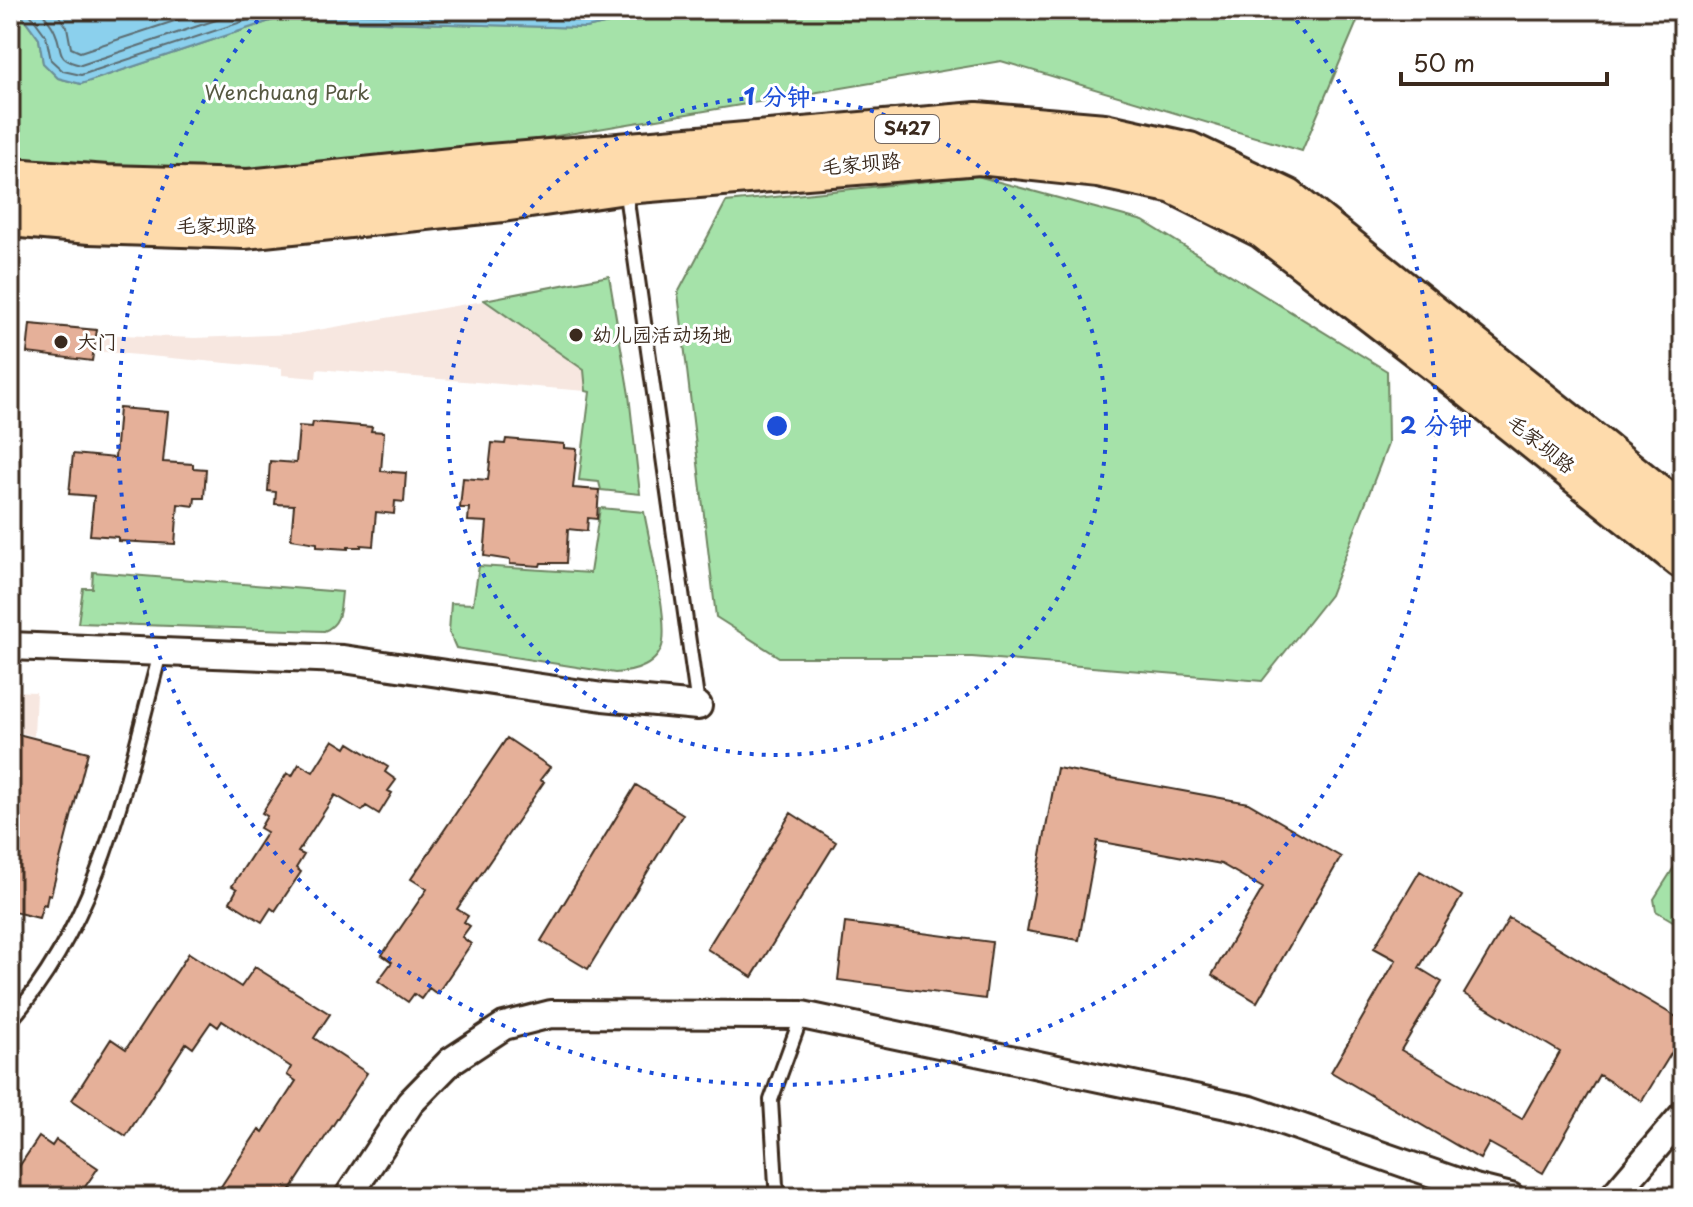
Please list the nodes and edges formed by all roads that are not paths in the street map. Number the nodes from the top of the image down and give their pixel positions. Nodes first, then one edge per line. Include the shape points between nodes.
1 (10, 179) edge
2 (625, 183) junction
3 (10, 216) edge
4 (1683, 516) edge
5 (1683, 558) edge
6 (10, 646) edge
7 (161, 650) junction
8 (698, 706) joint
9 (802, 1015) junction
10 (10, 1021) edge
11 (1683, 1115) edge
12 (348, 1197) edge
13 (780, 1197) edge
14 (1511, 1197) edge
15 (1613, 1197) edge

1 - 4 main road, 毛家坝路 / S427 via 249,190 977,123 1104,134 1189,153 1286,199
2 - 3 main road, 毛家坝路 / S427 via 244,228
2 - 5 main road, 毛家坝路 / S427 via 979,154 1098,167 1174,183 1264,228
2 - 8 lane
6 - 7 street
7 - 8 street via 343,659
7 - 10 lane via 105,857 53,966
9 - 12 street via 551,1014 504,1026 451,1061 410,1103
9 - 13 lane via 771,1100
9 - 14 street via 1251,1110
11 - 15 street

